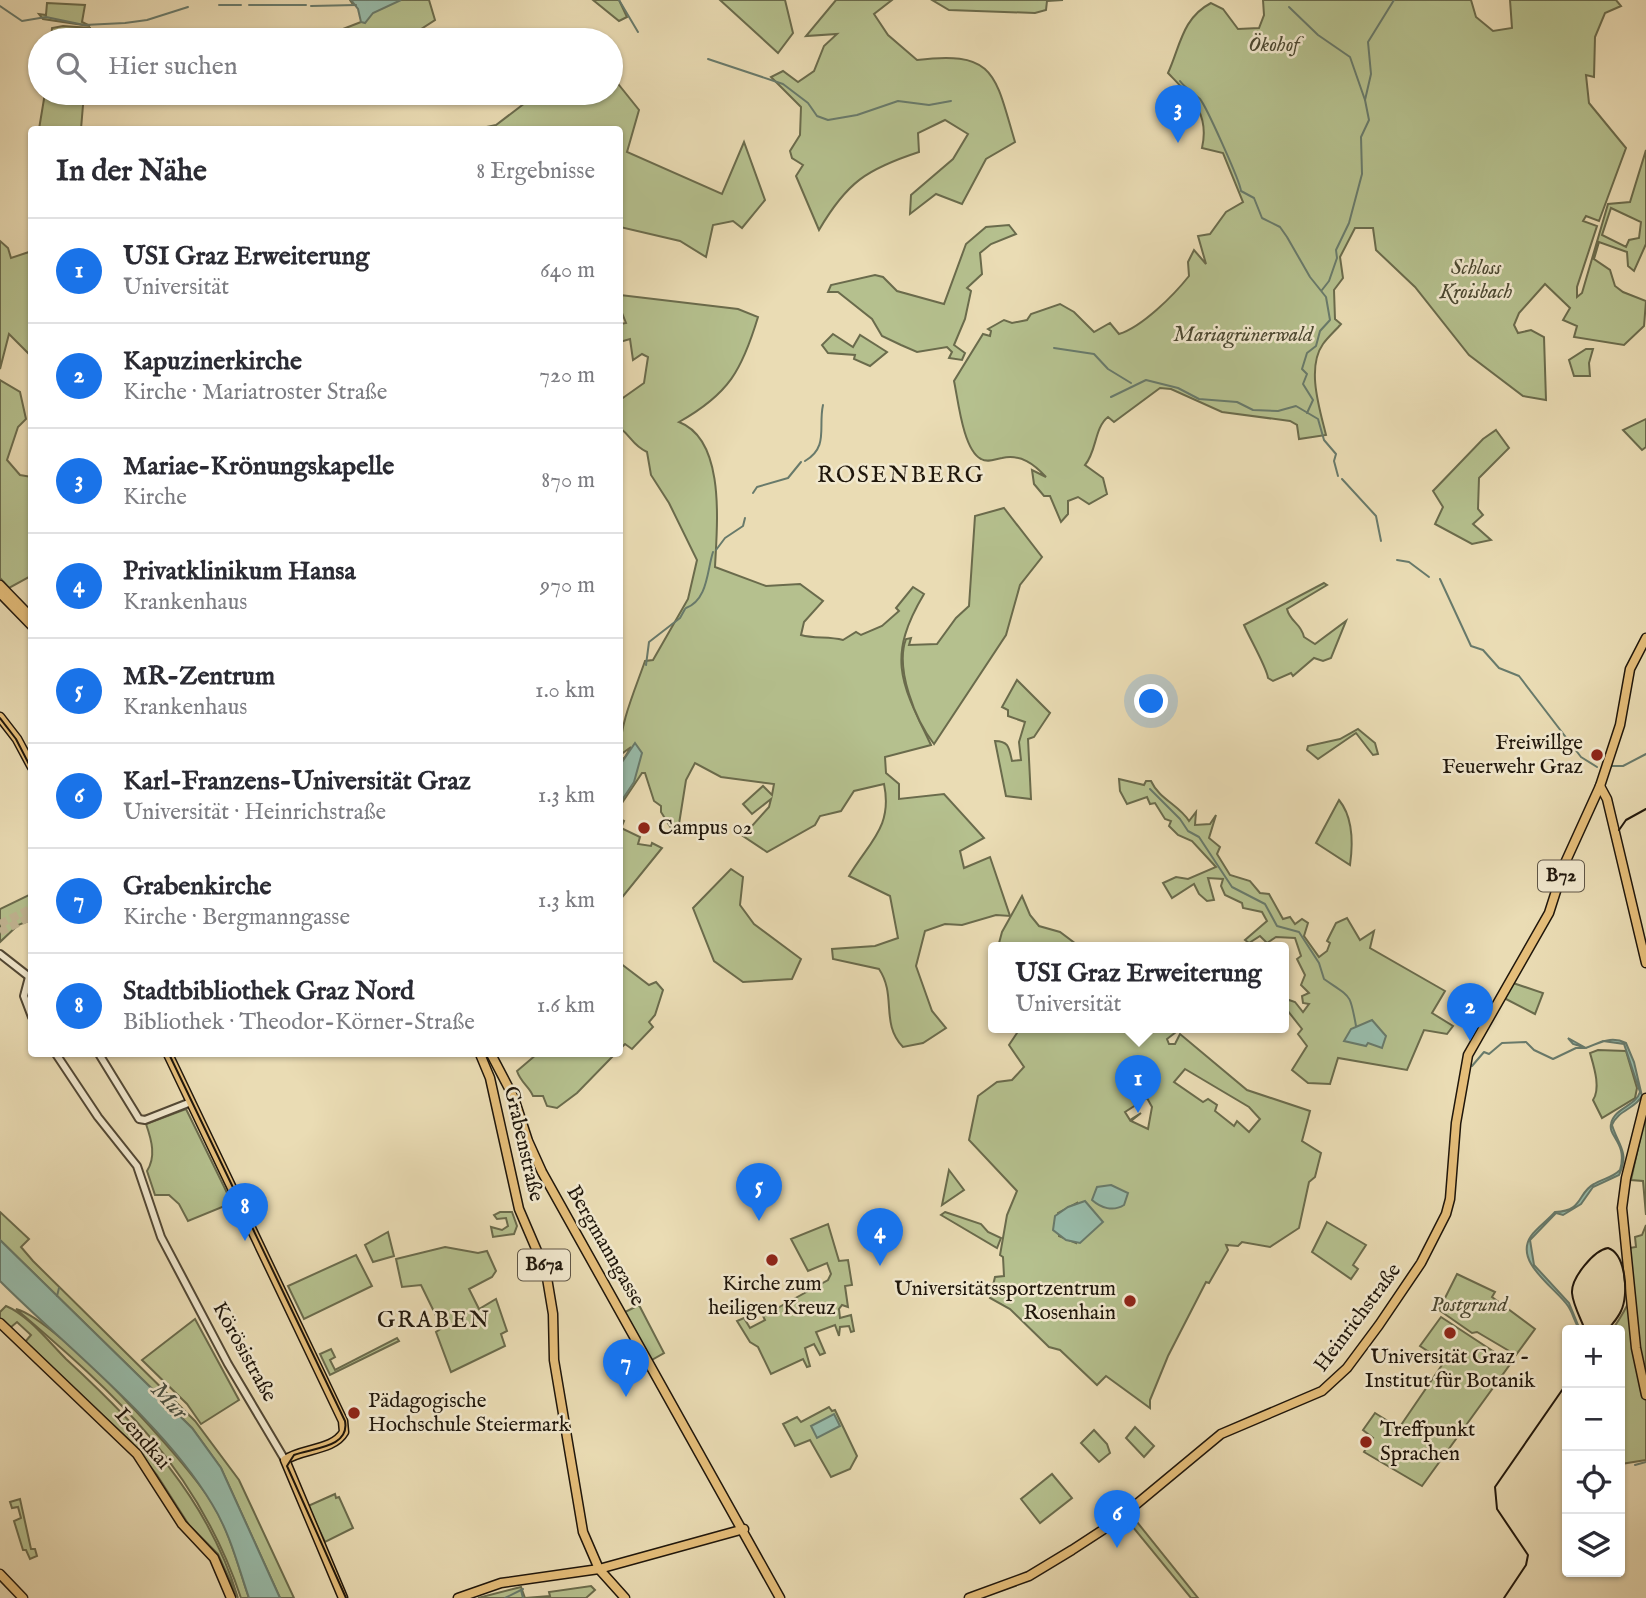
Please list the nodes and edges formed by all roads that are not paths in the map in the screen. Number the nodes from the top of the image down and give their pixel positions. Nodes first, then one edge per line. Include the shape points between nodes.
1 (0, 585) edge
2 (0, 593) edge
3 (28, 614) edge
4 (28, 622) edge
5 (1646, 638) edge
6 (0, 717) edge
7 (28, 760) edge
8 (1600, 786) junction
9 (0, 954) edge
10 (1646, 963) edge
11 (28, 976) edge
12 (28, 984) edge
13 (28, 1006) edge
14 (58, 1057) edge
15 (101, 1057) edge
16 (169, 1057) edge
17 (481, 1057) edge
18 (482, 1057) edge
19 (493, 1057) edge
20 (503, 1077) junction
21 (1646, 1098) edge
22 (191, 1102) junction
23 (498, 1112) junction
24 (519, 1116) junction
25 (0, 1323) edge
26 (1646, 1395) edge
27 (285, 1460) junction
28 (744, 1529) junction
29 (726, 1535) junction
30 (750, 1541) junction
31 (598, 1569) junction
32 (0, 1574) edge
33 (23, 1598) edge
34 (231, 1598) edge
35 (343, 1598) edge
36 (458, 1598) edge
37 (625, 1598) edge
38 (780, 1598) edge
39 (968, 1598) edge

1 - 3 main road
2 - 4 main road
5 - 8 main road, B72 via 1630,669 1620,725
6 - 7 main road
8 - 10 main road via 1607,799
8 - 39 main road, Heinrichstraße / B72 via 1565,863 1549,913 1468,1055 1446,1214 1407,1284 1339,1376 1310,1398 1221,1434 1115,1522 1037,1572
9 - 11 street
12 - 13 street via 24,996
14 - 27 street, Körösistraße via 137,1166 161,1237
15 - 22 street via 138,1118 145,1121
16 - 22 main road
17 - 23 main road, Grabenstraße / B67a
18 - 20 main road via 493,1076
19 - 20 main road, Bergmanngasse / B67a
20 - 24 main road, Bergmanngasse / B67a
21 - 26 main road via 1625,1183 1624,1237
22 - 27 main road via 343,1421 344,1432 337,1440
23 - 24 main road via 511,1107
23 - 31 main road, Grabenstraße / B67a via 519,1209 545,1269 553,1314 554,1360 583,1532
24 - 28 main road, Bergmanngasse / B67a via 542,1172
25 - 34 main road, Lendkai via 137,1454 182,1524 214,1558
27 - 35 main road, Körösistraße
28 - 29 main road
28 - 30 main road, Bergmanngasse / B67a
29 - 30 main road
29 - 31 main road
30 - 38 main road, Bergmanngasse / B67a
31 - 36 main road via 501,1583
31 - 37 main road, B67a
32 - 33 main road

